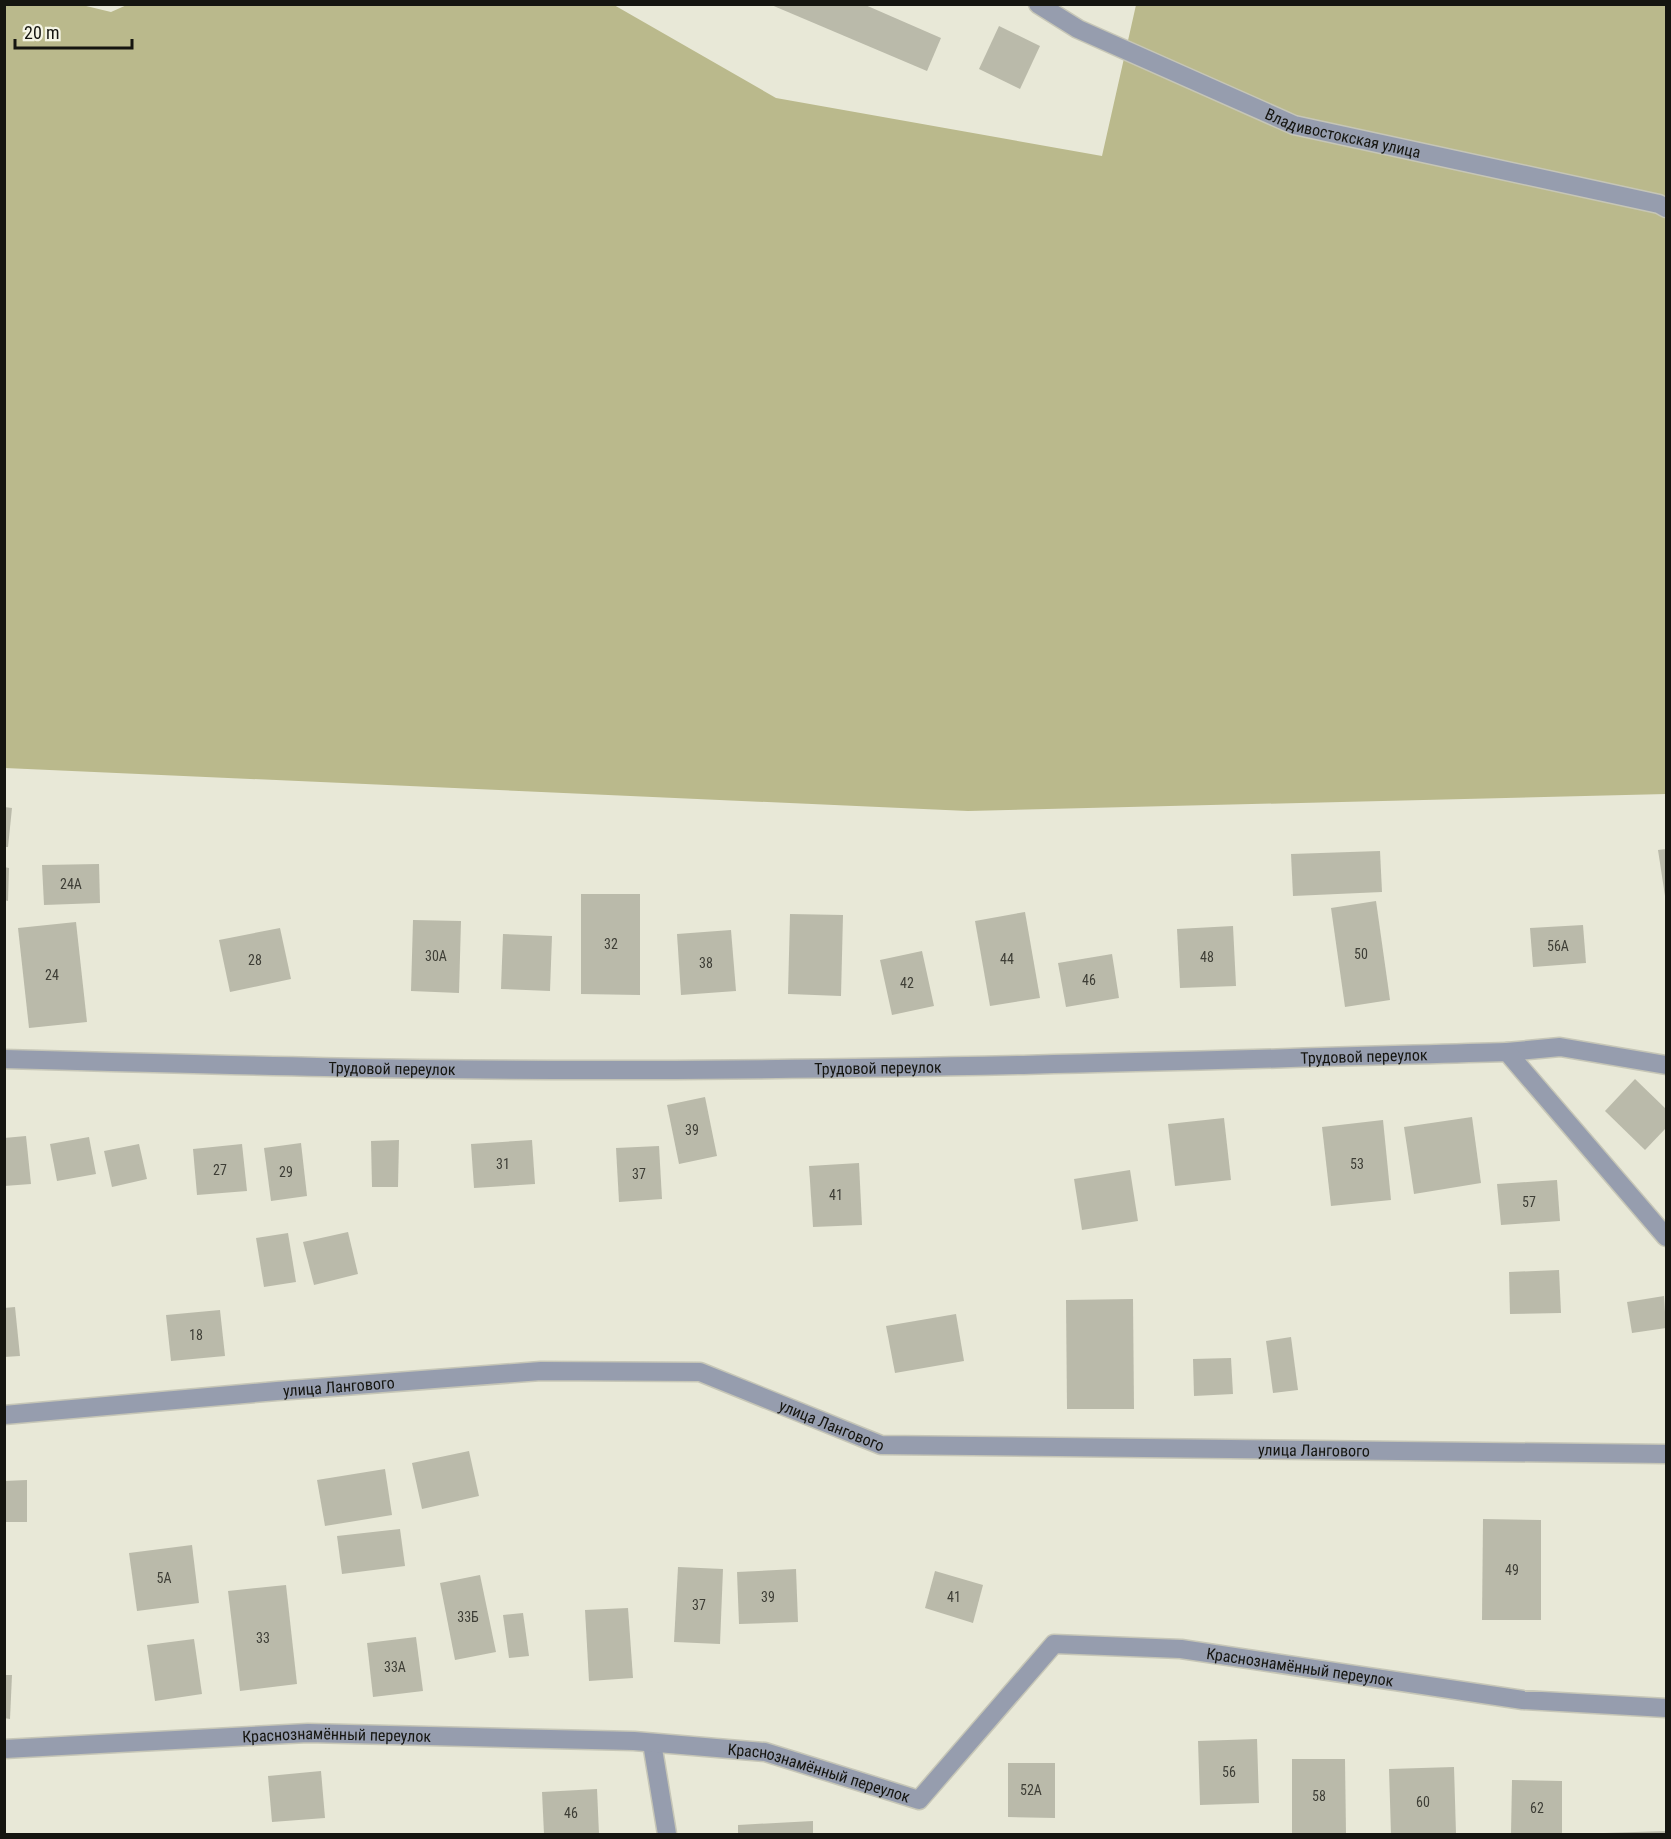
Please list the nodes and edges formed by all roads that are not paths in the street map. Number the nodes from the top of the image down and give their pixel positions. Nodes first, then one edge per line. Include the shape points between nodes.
1 (1038, 4) edge
2 (1666, 208) edge
3 (1508, 1052) junction
4 (4, 1059) edge
5 (1666, 1065) edge
6 (1666, 1237) edge
7 (4, 1415) edge
8 (1666, 1454) edge
9 (1666, 1708) edge
10 (652, 1743) junction
11 (4, 1749) edge
12 (667, 1834) edge

1 - 2 street, Владивостокская улица via 1078,28 1294,125
3 - 4 street, Трудовой переулок via 645,1070
3 - 5 street, Трудовой переулок via 1560,1047
3 - 6 street
7 - 8 street, улица Лангового via 541,1371 700,1372 880,1445
9 - 10 street, Краснознамённый переулок via 1523,1700 1181,1649 1054,1644 919,1800 765,1752
10 - 11 street, Краснознамённый переулок via 308,1732
10 - 12 street

